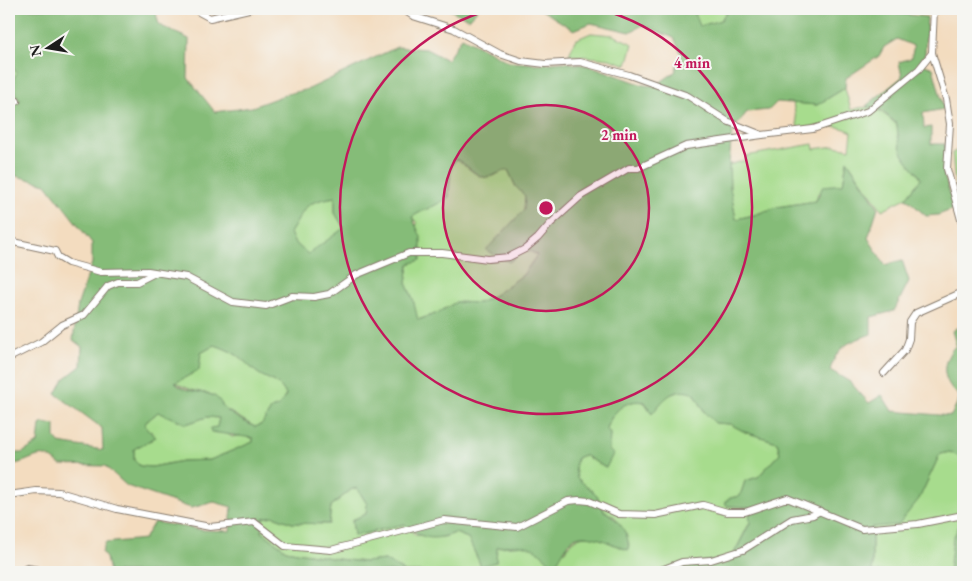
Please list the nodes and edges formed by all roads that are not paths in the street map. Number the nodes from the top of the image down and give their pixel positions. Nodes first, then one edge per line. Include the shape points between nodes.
1 (249, 9) edge
2 (402, 9) edge
3 (934, 9) edge
4 (199, 12) dead end
5 (932, 53) junction
6 (17, 101) dead end
7 (9, 105) edge
8 (762, 135) junction
9 (963, 227) edge
10 (9, 241) edge
11 (160, 271) junction
12 (963, 292) edge
13 (963, 310) edge
14 (963, 321) edge
15 (9, 358) edge
16 (884, 373) dead end
17 (9, 495) edge
18 (820, 511) junction
19 (963, 514) edge
20 (20, 572) edge
21 (52, 572) edge
22 (656, 572) edge

1 - 4 street via 210,18
2 - 8 street via 521,61 545,64 580,62 629,75 693,98 732,124
3 - 5 street
5 - 8 street via 919,69 868,112 813,129
5 - 9 street via 949,112 948,179
6 - 7 street
8 - 11 street via 694,144 638,168 629,168 577,200 525,249 508,257 488,259 409,253 356,275 330,294 292,296 266,306 233,302 186,277
10 - 11 street via 55,251 68,263 101,272
11 - 15 street via 137,282 118,282 108,286 84,315
12 - 16 street via 916,313 910,322 905,350
13 - 14 street
17 - 18 street via 59,492 117,509 210,527 254,522 285,546 315,550 342,548 444,520 516,527 568,501 579,500 624,515 670,514 703,505 727,512 745,512 787,498
18 - 19 street via 855,527 870,529 924,523
18 - 22 street via 813,516 792,519 743,550 711,560 682,562
20 - 21 street via 27,568

